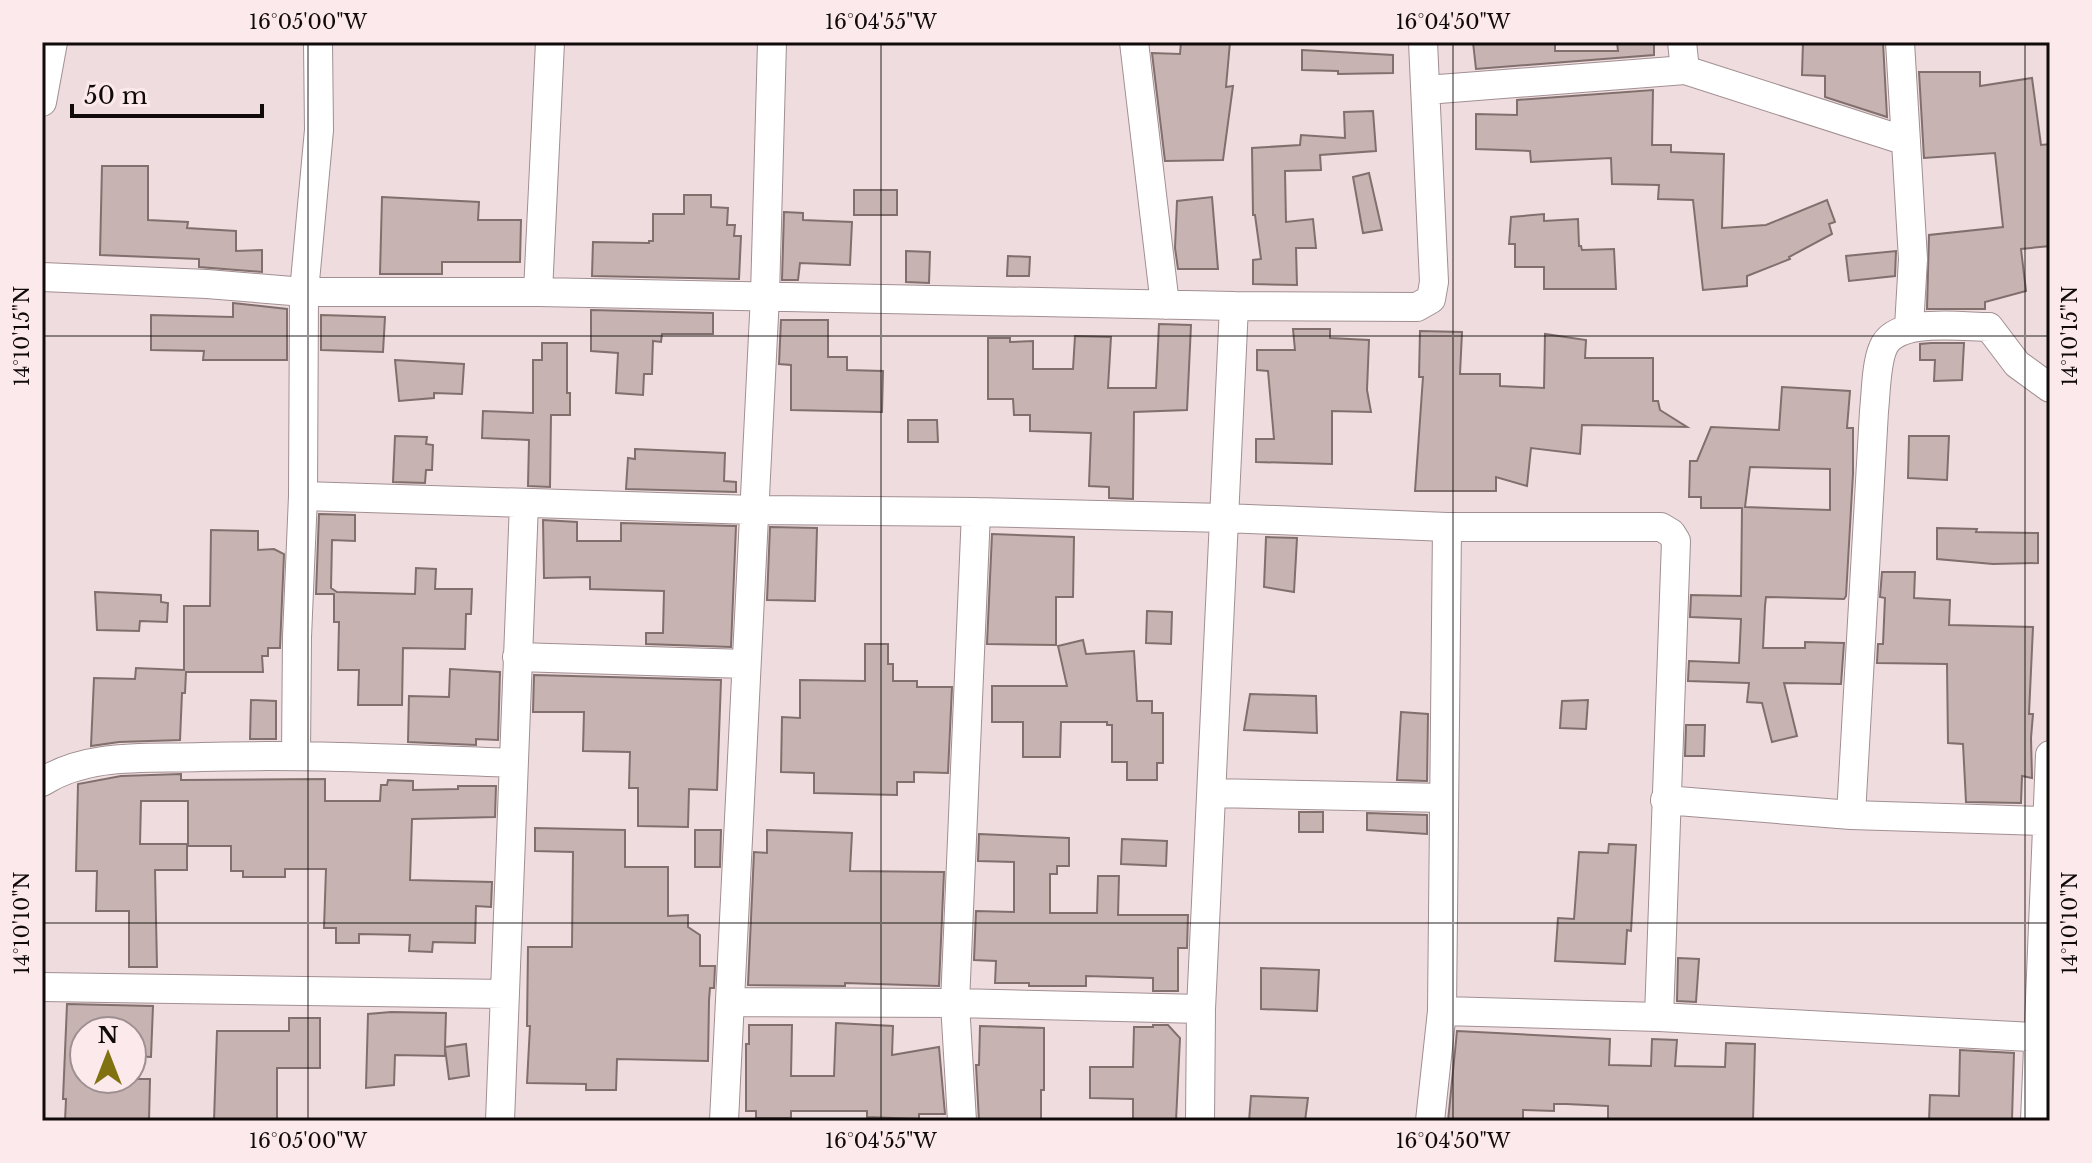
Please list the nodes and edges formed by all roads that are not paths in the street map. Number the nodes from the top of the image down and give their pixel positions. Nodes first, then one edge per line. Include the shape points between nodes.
1 (53, 42) edge
2 (318, 42) edge
3 (550, 42) edge
4 (772, 42) edge
5 (1134, 42) edge
6 (1423, 42) edge
7 (1900, 42) edge
8 (1683, 56) edge
9 (1426, 90) junction
10 (42, 102) edge
11 (1906, 141) junction
12 (42, 277) edge
13 (304, 292) junction
14 (538, 292) junction
15 (765, 295) junction
16 (1165, 305) junction
17 (1234, 306) junction
18 (1909, 327) junction
19 (2050, 388) edge
20 (303, 496) junction
21 (524, 503) junction
22 (754, 510) junction
23 (976, 512) junction
24 (1225, 518) junction
25 (1447, 527) junction
26 (517, 657) junction
27 (746, 664) junction
28 (296, 755) junction
29 (2050, 755) edge
30 (513, 763) junction
31 (42, 782) edge
32 (1212, 793) junction
33 (1444, 798) junction
34 (1665, 800) junction
35 (1851, 815) junction
36 (2045, 821) junction
37 (42, 987) edge
38 (505, 994) junction
39 (730, 1002) junction
40 (955, 1003) junction
41 (1201, 1009) junction
42 (1442, 1011) junction
43 (1659, 1017) junction
44 (2044, 1038) edge
45 (500, 1121) edge
46 (724, 1121) edge
47 (962, 1121) edge
48 (1200, 1121) edge
49 (1430, 1121) edge
50 (2035, 1121) edge

1 - 10 street
2 - 13 street via 319,130
3 - 14 street
4 - 15 street
5 - 16 street
6 - 9 street
7 - 11 street
8 - 9 street
8 - 11 street
9 - 17 street via 1431,299 1417,307
11 - 18 street via 1913,259
12 - 13 street
13 - 14 street
13 - 20 street
14 - 15 street
15 - 16 street
15 - 22 street
16 - 17 street
17 - 24 street
18 - 19 street via 1989,327 2017,364
18 - 35 street via 1893,333 1883,348 1874,411
20 - 21 street
20 - 28 street
21 - 22 street
21 - 26 street
22 - 23 street
22 - 27 street
23 - 24 street
23 - 40 street
24 - 25 street
24 - 32 street
25 - 33 street
25 - 34 street via 1661,527 1671,533 1676,541
26 - 27 street
26 - 30 street
27 - 39 street
28 - 30 street
28 - 31 street via 112,760 79,766
29 - 36 street
30 - 38 street
32 - 33 street
32 - 41 street
33 - 42 street
34 - 35 street
34 - 43 street
35 - 36 street
36 - 44 street
37 - 38 street
38 - 45 street
39 - 40 street
39 - 46 street
40 - 41 street
40 - 47 street
41 - 48 street
42 - 43 street
42 - 49 street
43 - 44 street
44 - 50 street

